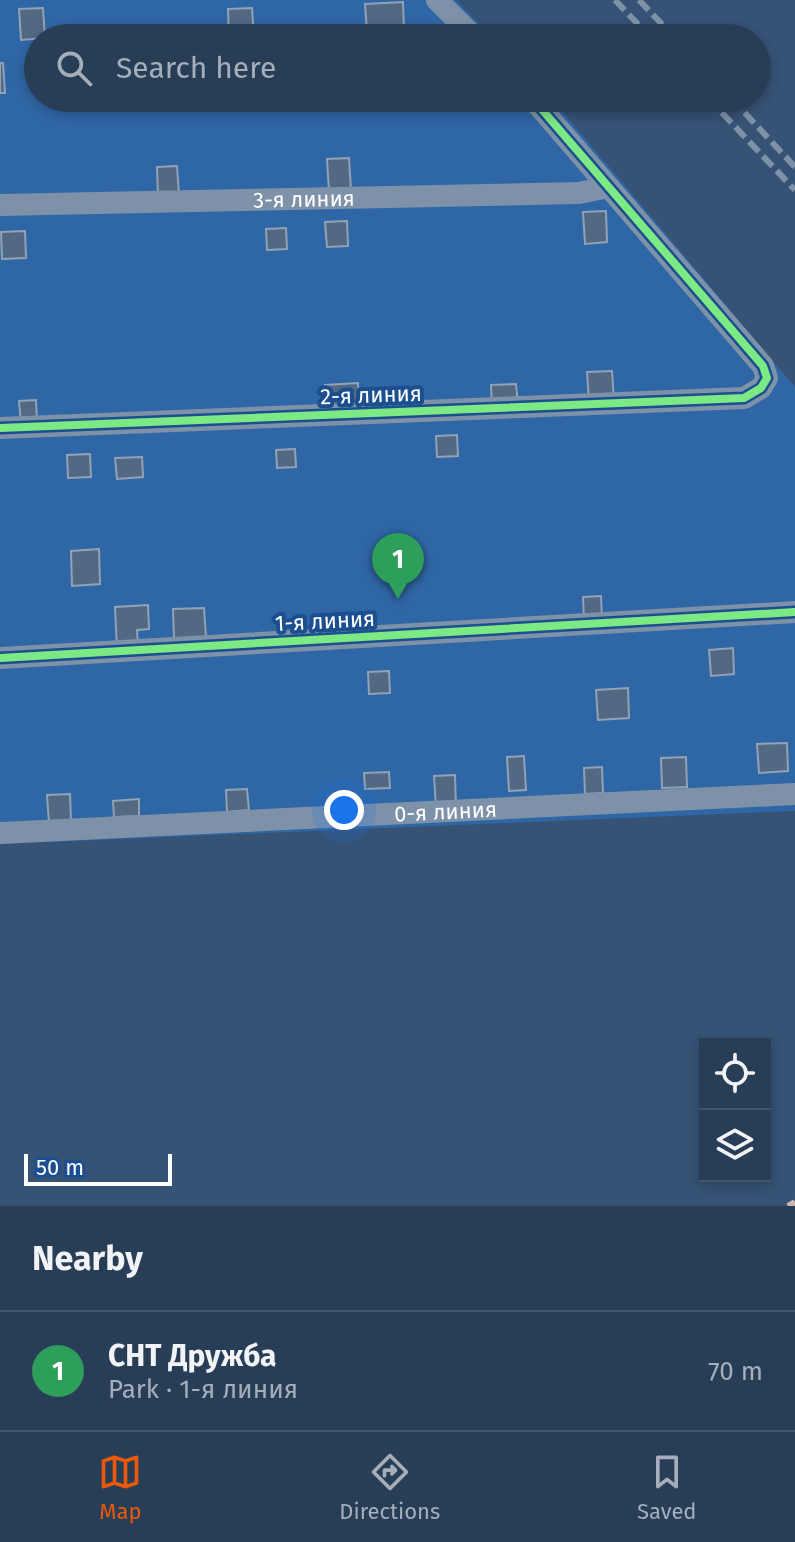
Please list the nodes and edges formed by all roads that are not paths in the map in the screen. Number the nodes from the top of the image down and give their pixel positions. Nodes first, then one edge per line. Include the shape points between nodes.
1 (437, 0) edge
2 (461, 24) edge
3 (544, 112) edge
4 (608, 187) junction
5 (0, 205) edge
6 (0, 428) edge
7 (795, 612) edge
8 (0, 658) edge
9 (795, 794) edge
10 (0, 833) edge

1 - 2 street
3 - 4 street
4 - 5 street, 3-я линия via 579,193
4 - 6 street, 2-я линия via 763,366 767,378 761,388 744,398
7 - 8 street, 1-я линия
9 - 10 street, 0-я линия

